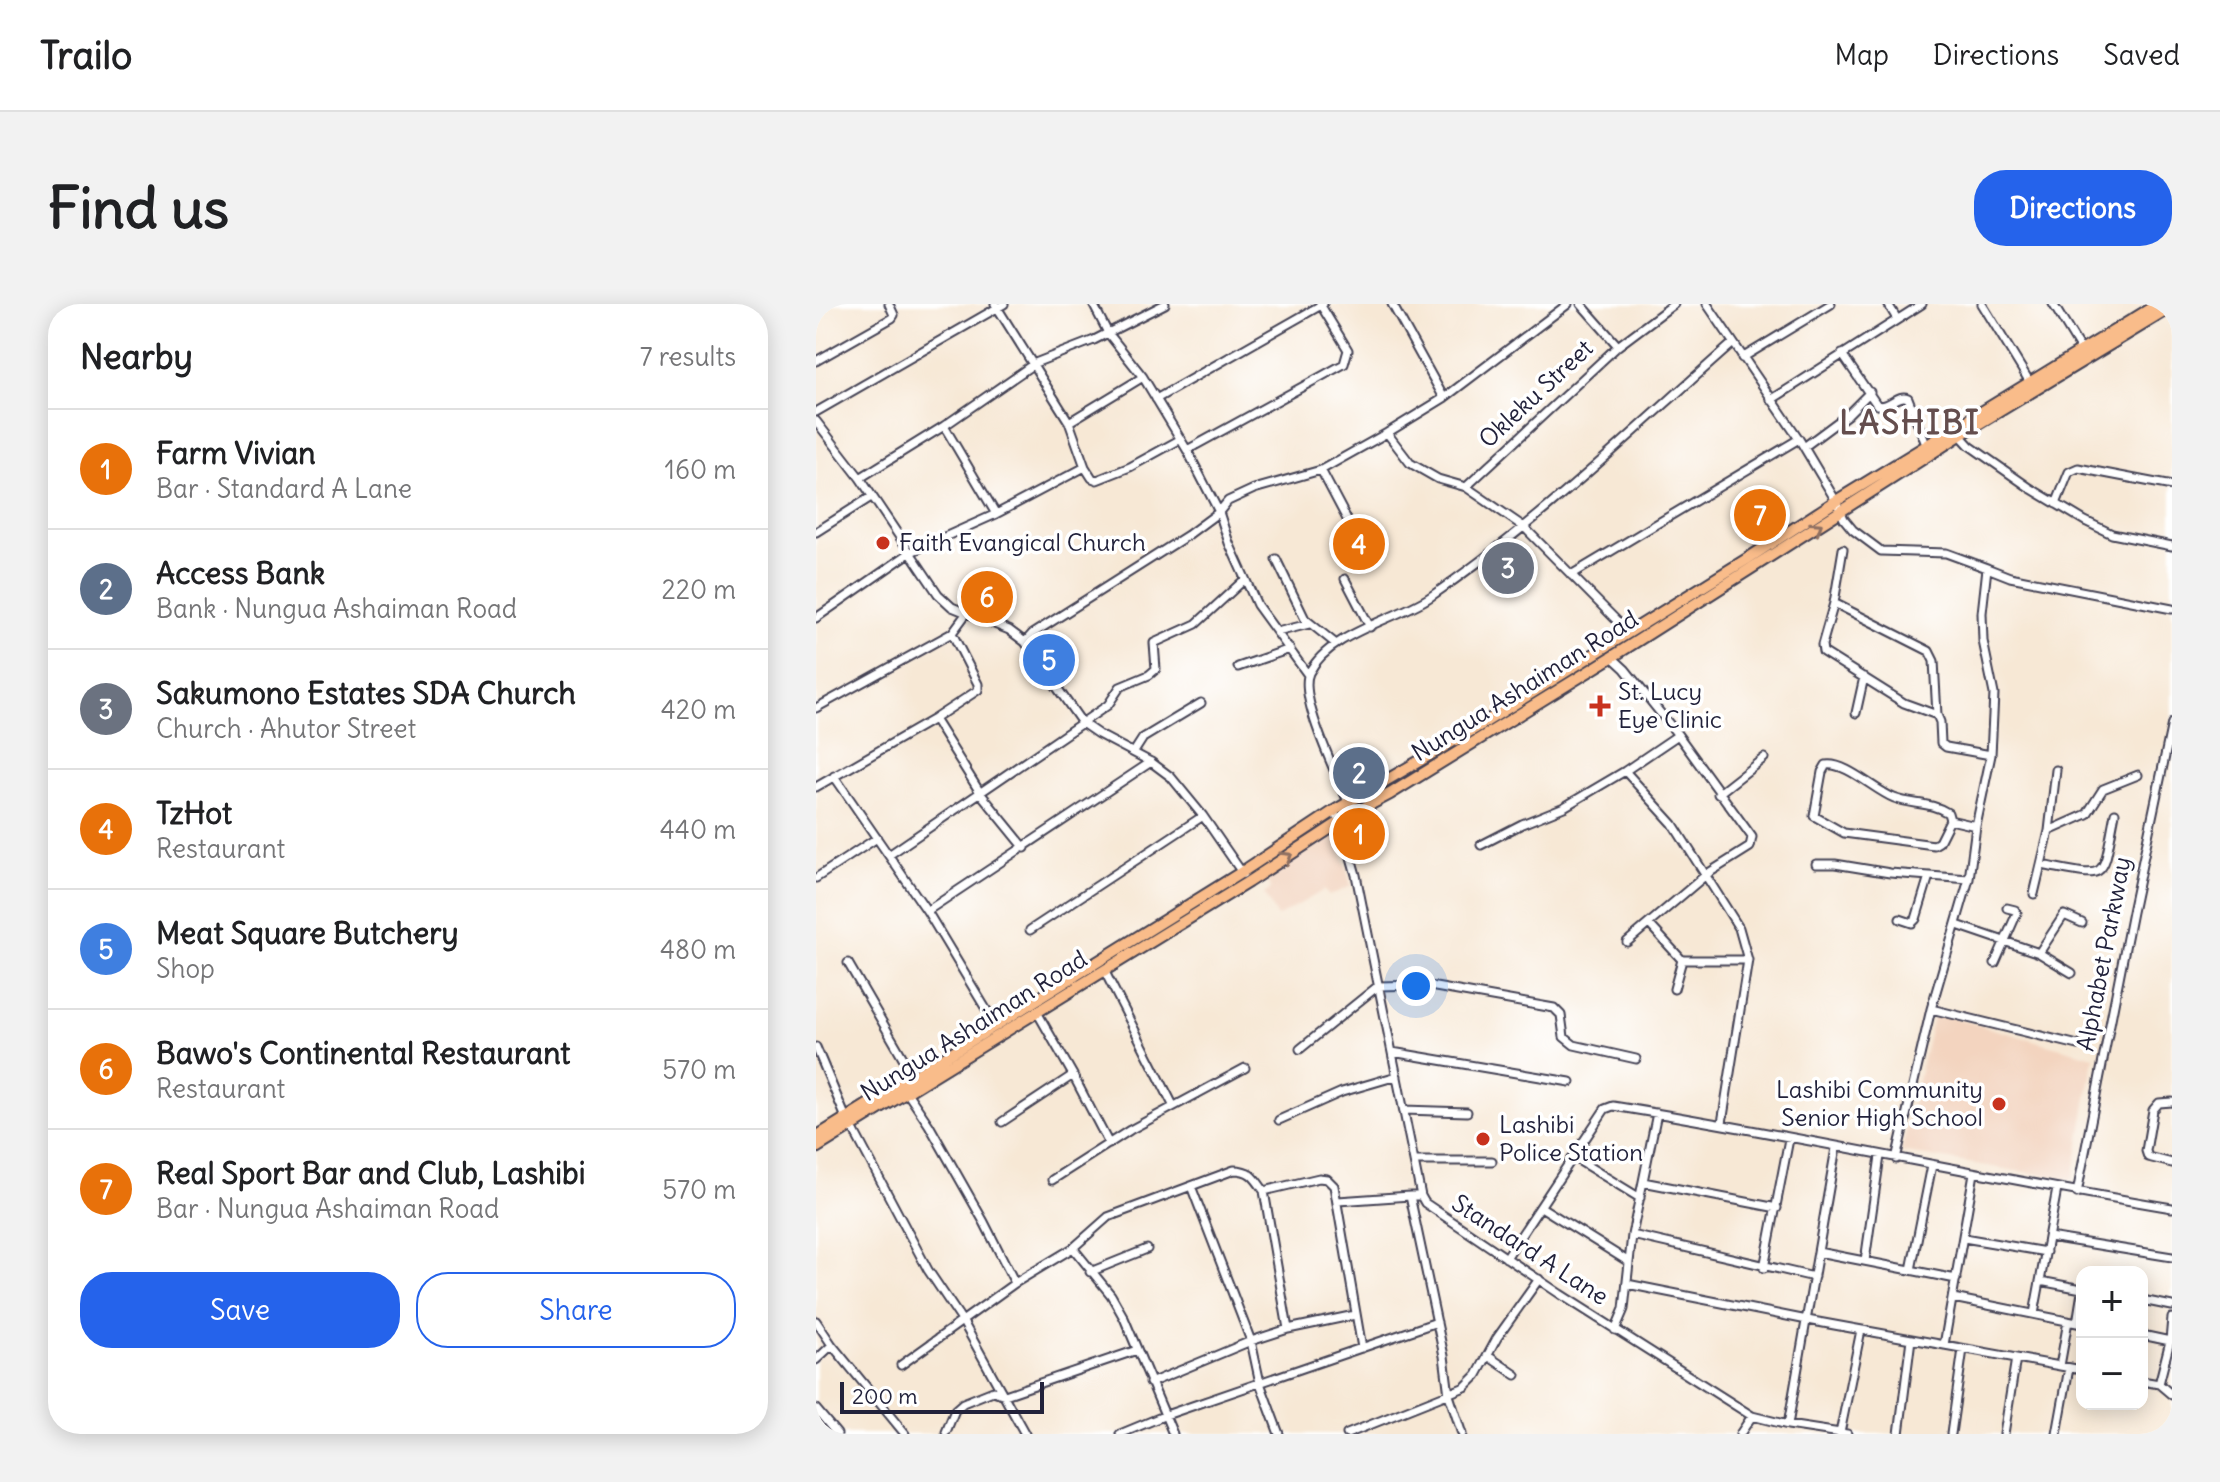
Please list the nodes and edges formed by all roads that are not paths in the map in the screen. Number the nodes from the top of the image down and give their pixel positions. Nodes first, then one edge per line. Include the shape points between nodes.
1 (889, 304) edge
2 (1093, 304) edge
3 (1165, 304) edge
4 (1392, 304) edge
5 (1568, 304) edge
6 (1581, 304) edge
7 (1674, 304) edge
8 (1707, 304) edge
9 (1831, 304) edge
10 (1888, 304) edge
11 (1922, 304) edge
12 (1982, 304) edge
13 (2053, 304) edge
14 (2158, 304) edge
15 (999, 305) edge
16 (1321, 305) edge
17 (2172, 307) edge
18 (1897, 319) junction
19 (1108, 333) junction
20 (1732, 344) junction
21 (1618, 346) junction
22 (2081, 350) junction
23 (1842, 354) junction
24 (1742, 358) junction
25 (816, 361) edge
26 (1035, 363) junction
27 (1143, 377) junction
28 (2033, 386) junction
29 (1870, 392) junction
30 (1444, 398) junction
31 (1156, 399) junction
32 (1771, 400) junction
33 (816, 412) edge
34 (816, 421) edge
35 (1069, 422) junction
36 (944, 426) junction
37 (1387, 433) junction
38 (1960, 435) junction
39 (1181, 439) junction
40 (1799, 439) junction
41 (1804, 447) junction
42 (1927, 447) junction
43 (1187, 450) junction
44 (1085, 467) junction
45 (1321, 470) junction
46 (860, 478) junction
47 (2172, 486) edge
48 (1466, 487) junction
49 (871, 497) junction
50 (1836, 501) junction
51 (2056, 504) junction
52 (1219, 512) junction
53 (1841, 512) junction
54 (996, 514) junction
55 (1524, 527) junction
56 (816, 532) edge
57 (2172, 546) edge
58 (1843, 549) dead end
59 (911, 552) junction
60 (1276, 559) dead end
61 (1368, 559) dead end
62 (1987, 568) junction
63 (1571, 575) junction
64 (1345, 579) dead end
65 (1244, 580) junction
66 (1834, 603) junction
67 (2172, 609) edge
68 (966, 614) junction
69 (816, 618) edge
70 (1309, 624) junction
71 (1370, 627) junction
72 (1277, 632) junction
73 (952, 633) junction
74 (1629, 633) junction
75 (1025, 642) junction
76 (1336, 644) junction
77 (1290, 649) junction
78 (1612, 657) junction
79 (1238, 667) dead end
80 (1308, 675) junction
81 (1864, 677) junction
82 (1201, 703) dead end
83 (816, 708) edge
84 (1856, 713) dead end
85 (1937, 715) junction
86 (934, 719) junction
87 (1082, 723) junction
88 (2172, 723) edge
89 (1678, 735) junction
90 (1134, 752) junction
91 (1991, 755) junction
92 (1764, 758) dead end
93 (1151, 762) junction
94 (2162, 769) junction
95 (2056, 770) dead end
96 (1625, 771) junction
97 (2172, 771) edge
98 (2138, 775) dead end
99 (834, 776) junction
100 (816, 787) edge
101 (981, 794) junction
102 (1718, 794) junction
103 (1348, 803) junction
104 (1334, 811) junction
105 (1354, 813) junction
106 (2115, 813) dead end
107 (1203, 816) junction
108 (1950, 820) junction
109 (1340, 822) junction
110 (1976, 826) junction
111 (2049, 831) junction
112 (877, 838) junction
113 (1481, 845) dead end
114 (1025, 848) junction
115 (889, 855) junction
116 (1816, 864) dead end
117 (2041, 865) junction
118 (1707, 874) junction
119 (1929, 876) junction
120 (1245, 877) junction
121 (816, 878) edge
122 (1969, 879) junction
123 (2034, 894) dead end
124 (2007, 908) dead end
125 (927, 911) junction
126 (1900, 919) dead end
127 (2082, 923) dead end
128 (1649, 924) junction
129 (1957, 925) junction
130 (1030, 930) dead end
131 (1627, 942) dead end
132 (2005, 942) junction
133 (2039, 953) junction
134 (1682, 960) junction
135 (1748, 960) junction
136 (848, 963) dead end
137 (1995, 963) dead end
138 (1104, 970) junction
139 (2072, 973) dead end
140 (1378, 986) junction
141 (1674, 989) dead end
142 (1931, 1009) junction
143 (1037, 1012) junction
144 (995, 1024) junction
145 (2078, 1045) dead end
146 (1300, 1049) dead end
147 (817, 1052) edge
148 (1392, 1052) junction
149 (1636, 1059) dead end
150 (1245, 1068) dead end
151 (913, 1075) junction
152 (1073, 1075) junction
153 (1397, 1076) junction
154 (1570, 1082) dead end
155 (906, 1091) junction
156 (2172, 1102) edge
157 (1173, 1105) junction
158 (1404, 1110) junction
159 (1467, 1112) dead end
160 (1657, 1113) junction
161 (1279, 1120) dead end
162 (849, 1121) junction
163 (1002, 1122) dead end
164 (1722, 1123) junction
165 (816, 1137) edge
166 (1789, 1139) junction
167 (1109, 1144) junction
168 (816, 1148) edge
169 (1836, 1148) junction
170 (1880, 1156) junction
171 (1573, 1157) junction
172 (1896, 1159) junction
173 (1415, 1161) junction
174 (1492, 1161) dead end
175 (2172, 1163) edge
176 (1932, 1165) junction
177 (1974, 1173) junction
178 (1052, 1180) dead end
179 (1643, 1182) junction
180 (1191, 1186) junction
181 (2057, 1189) junction
182 (1264, 1191) junction
183 (2077, 1193) junction
184 (1410, 1196) junction
185 (1421, 1196) junction
186 (1640, 1198) junction
187 (1338, 1201) junction
188 (1541, 1207) junction
189 (1777, 1208) junction
190 (2172, 1208) edge
191 (1632, 1235) junction
192 (2049, 1237) junction
193 (1964, 1238) junction
194 (1073, 1248) junction
195 (1147, 1249) dead end
196 (1818, 1252) junction
197 (2046, 1252) junction
198 (2172, 1257) edge
199 (1506, 1258) junction
200 (1865, 1261) junction
201 (1629, 1262) junction
202 (1764, 1268) junction
203 (1911, 1270) junction
204 (1090, 1272) junction
205 (1814, 1277) junction
206 (1539, 1279) junction
207 (1956, 1279) junction
208 (2040, 1281) junction
209 (1015, 1283) junction
210 (1627, 1284) junction
211 (2076, 1290) edge
212 (1953, 1298) junction
213 (2148, 1301) edge
214 (2172, 1306) edge
215 (2034, 1314) junction
216 (1355, 1315) junction
217 (2172, 1318) edge
218 (1807, 1320) junction
219 (816, 1321) edge
220 (2068, 1321) junction
221 (963, 1322) junction
222 (1437, 1322) junction
223 (2076, 1322) edge
224 (1288, 1329) junction
225 (1615, 1330) junction
226 (1861, 1330) junction
227 (2148, 1336) edge
228 (1911, 1339) junction
229 (1251, 1341) junction
230 (2170, 1341) junction
231 (832, 1345) junction
232 (1944, 1345) junction
233 (1362, 1348) junction
234 (1963, 1349) junction
235 (1137, 1350) junction
236 (1488, 1356) junction
237 (2016, 1358) junction
238 (816, 1360) edge
239 (901, 1365) dead end
240 (2065, 1367) junction
241 (2076, 1369) edge
242 (1516, 1375) dead end
243 (2148, 1382) edge
244 (1150, 1383) junction
245 (1260, 1383) junction
246 (2159, 1384) junction
247 (1005, 1395) junction
248 (1449, 1395) junction
249 (2172, 1395) edge
250 (816, 1409) edge
251 (1166, 1415) junction
252 (1752, 1416) junction
253 (1788, 1425) junction
254 (947, 1433) edge
255 (1840, 1433) edge
256 (837, 1434) edge
257 (905, 1434) edge
258 (1025, 1434) edge
259 (1120, 1434) edge
260 (1173, 1434) edge
261 (1279, 1434) edge
262 (1347, 1434) edge
263 (1462, 1434) edge
264 (1740, 1434) edge
265 (1847, 1434) edge
266 (1899, 1434) edge
267 (1951, 1434) edge
268 (2004, 1434) edge
269 (2057, 1434) edge

1 - 25 street via 892,318
2 - 19 street
3 - 19 street
4 - 30 street
5 - 30 street
6 - 21 street
7 - 21 street, Okleku Street
8 - 20 street
9 - 24 street
10 - 18 street
11 - 18 street
12 - 28 street
13 - 22 street
14 - 22 main road, Nungua Ashaiman Road
15 - 26 street
15 - 33 street
16 - 31 street
16 - 43 street via 1348,350 1344,364
17 - 28 main road, Nungua Ashaiman Road
18 - 23 street
19 - 26 street
19 - 27 street
20 - 24 street
20 - 55 street
21 - 48 street, Okleku Street
22 - 28 main road, Nungua Ashaiman Road
23 - 29 street
23 - 32 street
24 - 32 street
26 - 35 street
26 - 36 street
27 - 31 street
27 - 35 street
28 - 38 main road, Nungua Ashaiman Road
28 - 42 main road, Nungua Ashaiman Road
29 - 41 street
29 - 42 street via 1881,406 1908,398
30 - 37 street
31 - 39 street
32 - 40 street
34 - 46 street
35 - 44 street
36 - 46 street
36 - 54 street
37 - 45 street
37 - 48 street via 1410,463
38 - 51 street
38 - 53 main road, Nungua Ashaiman Road
39 - 43 street
39 - 44 street via 1097,480
40 - 41 street
40 - 63 street
41 - 50 street
42 - 50 main road, Nungua Ashaiman Road
43 - 52 street
44 - 54 street
45 - 52 street via 1254,489 1228,501
45 - 61 street
46 - 49 street
47 - 51 street via 2072,469
48 - 55 street
49 - 56 street
49 - 59 street
50 - 53 street
50 - 74 main road, Nungua Ashaiman Road
51 - 57 street via 2112,534
52 - 65 street
52 - 75 street
53 - 62 street via 1853,530 1881,551 1946,553
78 -> 53 main road, Nungua Ashaiman Road
54 - 59 street
55 - 63 street
55 - 71 street via 1421,603
58 - 66 street
59 - 68 street via 938,594
59 - 69 street
60 - 70 street
62 - 67 street
62 - 91 street via 1982,613 1994,694
63 - 74 street
64 - 71 street
65 - 72 street
65 - 87 street via 1196,624 1154,643 1154,672 1120,687 1108,705
66 - 81 street via 1823,652
66 - 85 street via 1929,651
68 - 73 street
68 - 75 street via 1000,625
70 - 72 street
70 - 76 street
71 - 76 street
72 - 77 street
73 - 83 street
73 - 86 street via 978,690
74 - 103 main road, Nungua Ashaiman Road
75 - 87 street
76 - 80 street
77 - 79 street
77 - 80 street
78 - 89 street
78 - 105 main road, Nungua Ashaiman Road
80 - 103 street via 1308,704
81 - 84 street
81 - 85 street via 1904,703
82 - 90 street via 1143,738
85 - 91 street via 1946,747
86 - 99 street
86 - 101 street
87 - 90 street
87 - 101 street
88 - 94 street, Alphabet Parkway
89 - 96 street
89 - 102 street
90 - 93 street
91 - 110 street
92 - 102 street
93 - 107 street via 1171,777
93 - 114 street
94 - 97 street
94 - 183 street, Alphabet Parkway
95 - 111 street
96 - 113 street via 1564,807
96 - 118 street via 1673,824
98 - 111 street via 2103,789 2087,814
99 - 100 street
99 - 112 street
101 - 114 street
101 - 115 street
102 - 118 street via 1752,842
103 - 104 main road, Nungua Ashaiman Road
103 - 105 street
104 - 109 street, Standard A Lane
104 - 120 main road, Nungua Ashaiman Road
105 - 109 main road, Nungua Ashaiman Road
106 - 117 street via 2105,865 2097,873
107 - 120 street
107 - 130 street
108 - 108 street via 1934,845 1844,833 1814,816 1822,772 1826,765 1840,766 1895,798 1939,807
108 - 110 street
120 -> 109 main road, Nungua Ashaiman Road
109 - 140 street, Standard A Lane
110 - 122 street
111 - 117 street
112 - 115 street
112 - 121 street
114 - 125 street
115 - 125 street
116 - 119 street
117 - 123 street
118 - 128 street
118 - 135 street via 1739,928
119 - 122 street
119 - 126 street via 1916,919
120 - 138 main road, Nungua Ashaiman Road
120 - 144 main road, Nungua Ashaiman Road
122 - 129 street
124 - 132 street via 2017,913
125 - 144 street
127 - 133 street via 2064,915
128 - 131 street
128 - 134 street
129 - 132 street
129 - 142 street
132 - 133 street
132 - 137 street
133 - 139 street
134 - 135 street
134 - 141 street
135 - 164 street
136 - 151 street
138 - 143 main road, Nungua Ashaiman Road
138 - 157 street
140 - 146 street
140 - 148 street, Standard A Lane
140 - 149 street via 1424,985 1554,1008 1567,1041
142 - 145 street
142 - 172 street
143 - 152 street
143 - 155 main road, Nungua Ashaiman Road
144 - 151 main road, Nungua Ashaiman Road
147 - 162 street
148 - 153 street, Standard A Lane
148 - 154 street
150 - 157 street
151 - 162 main road, Nungua Ashaiman Road
152 - 163 street
152 - 167 street
153 - 158 street, Standard A Lane
153 - 161 street via 1342,1092
155 - 162 main road, Nungua Ashaiman Road
155 - 209 street
156 - 175 street via 2159,1103 2153,1110 2146,1151 2148,1157
157 - 167 street
158 - 159 street
158 - 173 street, Standard A Lane
160 - 164 street
160 - 171 street via 1608,1106
160 - 179 street
162 - 165 main road, Nungua Ashaiman Road
162 - 168 main road, Nungua Ashaiman Road
162 - 221 street via 928,1270
164 - 166 street
166 - 169 street
166 - 189 street
167 - 178 street
169 - 170 street
169 - 196 street
170 - 172 street
170 - 200 street
171 - 186 street
171 - 188 street
172 - 176 street
173 - 174 street
173 - 185 street, Standard A Lane
176 - 177 street
176 - 203 street
177 - 181 street
177 - 193 street
179 - 186 street
179 - 189 street
180 - 182 street via 1245,1170
180 - 194 street via 1108,1217
180 - 229 street
181 - 183 street
181 - 192 street
182 - 187 street via 1327,1179
182 - 224 street
183 - 190 street
184 - 185 street
184 - 187 street
184 - 222 street
185 - 199 street, Standard A Lane
186 - 191 street
187 - 216 street
188 - 199 street
188 - 201 street
189 - 202 street
191 - 201 street
191 - 202 street
192 - 197 street
192 - 198 street
193 - 197 street
193 - 207 street
194 - 204 street
194 - 209 street
195 - 204 street
196 - 200 street
196 - 205 street
197 - 208 street
199 - 206 street, Standard A Lane
200 - 203 street
201 - 210 street
202 - 205 street
203 - 207 street
204 - 235 street via 1111,1295
205 - 218 street
206 - 225 street, Standard A Lane
206 - 236 street
207 - 212 street
208 - 211 street
208 - 215 street
209 - 221 street
210 - 218 street
210 - 225 street
212 - 215 street
212 - 232 street
213 - 214 street
215 - 220 street
216 - 224 street
216 - 233 street
217 - 230 street
218 - 226 street
218 - 253 street
219 - 231 street
220 - 223 street
220 - 240 street
221 - 239 street
221 - 247 street
222 - 233 street
222 - 248 street
224 - 229 street
225 - 252 street, Standard A Lane
226 - 228 street
226 - 255 street
227 - 230 street
228 - 232 street
228 - 266 street
229 - 244 street
229 - 245 street
230 - 246 street
231 - 238 street
231 - 257 street
232 - 234 street
233 - 245 street
234 - 237 street
234 - 267 street
235 - 244 street
235 - 247 street
236 - 242 street
236 - 248 street via 1465,1387
237 - 240 street
237 - 268 street
240 - 241 street
240 - 269 street
243 - 246 street
244 - 251 street
245 - 251 street
245 - 261 street
246 - 249 street
247 - 254 street via 993,1391 963,1403
247 - 258 street
248 - 262 street
248 - 263 street
250 - 256 street
251 - 259 street
251 - 260 street
252 - 253 street, Standard A Lane
252 - 264 street
253 - 255 street, Standard A Lane
255 - 265 street, Standard A Lane

